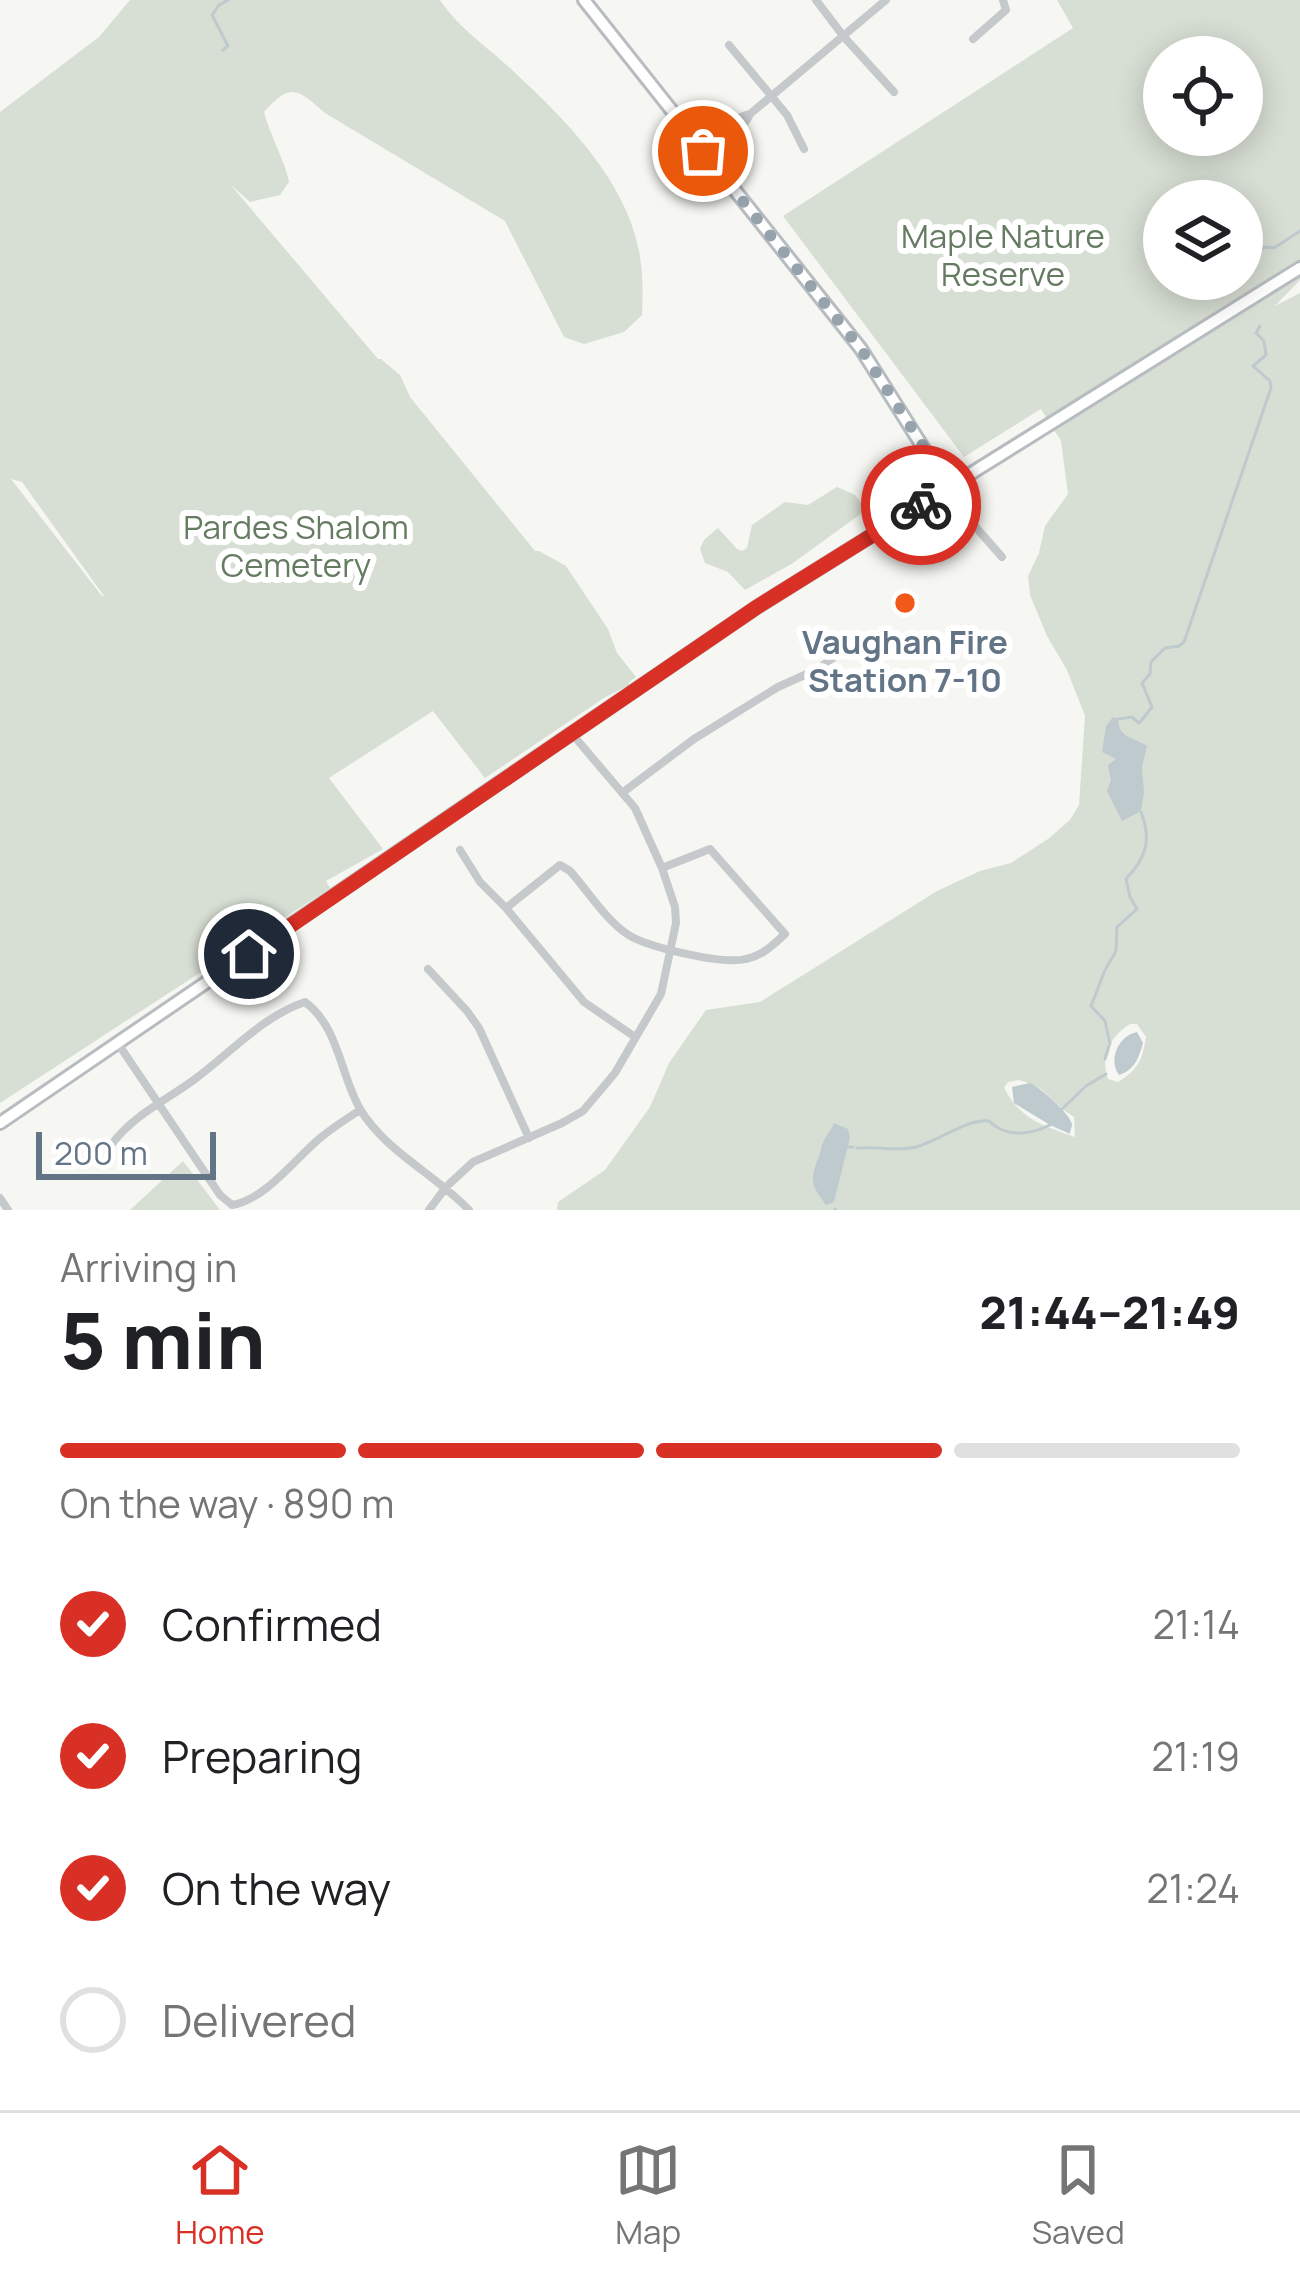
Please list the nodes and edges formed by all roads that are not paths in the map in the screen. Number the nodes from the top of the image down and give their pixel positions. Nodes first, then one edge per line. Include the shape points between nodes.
1 (584, 0) edge
2 (816, 0) edge
3 (886, 0) edge
4 (1003, 0) edge
5 (844, 37) junction
6 (973, 39) dead end
7 (728, 45) dead end
8 (894, 92) dead end
9 (770, 97) junction
10 (804, 149) dead end
11 (703, 151) junction
12 (1300, 268) edge
13 (949, 487) junction
14 (1002, 556) dead end
15 (854, 642) dead end
16 (573, 735) junction
17 (622, 793) junction
18 (460, 850) dead end
19 (662, 868) junction
20 (506, 908) junction
21 (670, 950) junction
22 (428, 969) dead end
23 (635, 1037) junction
24 (117, 1042) junction
25 (159, 1103) junction
26 (361, 1110) junction
27 (0, 1123) edge
28 (529, 1138) junction
29 (112, 1144) dead end
30 (446, 1187) junction
31 (0, 1198) edge
32 (8, 1210) edge
33 (429, 1210) edge
34 (469, 1210) edge

1 - 11 main road
2 - 5 street
3 - 5 street
4 - 6 street via 1002,16
5 - 8 street
5 - 9 street
7 - 9 street
9 - 10 street
9 - 11 street
11 - 13 main road via 861,349
12 - 13 main road
13 - 14 street
13 - 16 main road
15 - 17 street
16 - 17 street
16 - 24 main road
17 - 19 street
18 - 20 street
19 - 21 street via 675,907
19 - 21 street via 710,849 785,934 734,962
20 - 21 street via 560,866 628,935
20 - 23 street via 584,1001
21 - 23 street via 661,994
22 - 28 street via 478,1028
23 - 28 street via 583,1111
24 - 25 street
24 - 27 main road
25 - 26 street via 232,1205 268,1186
25 - 26 street via 304,1003 335,1042
25 - 29 street
26 - 30 street
28 - 30 street via 473,1162
30 - 33 street
30 - 34 street
31 - 32 street

